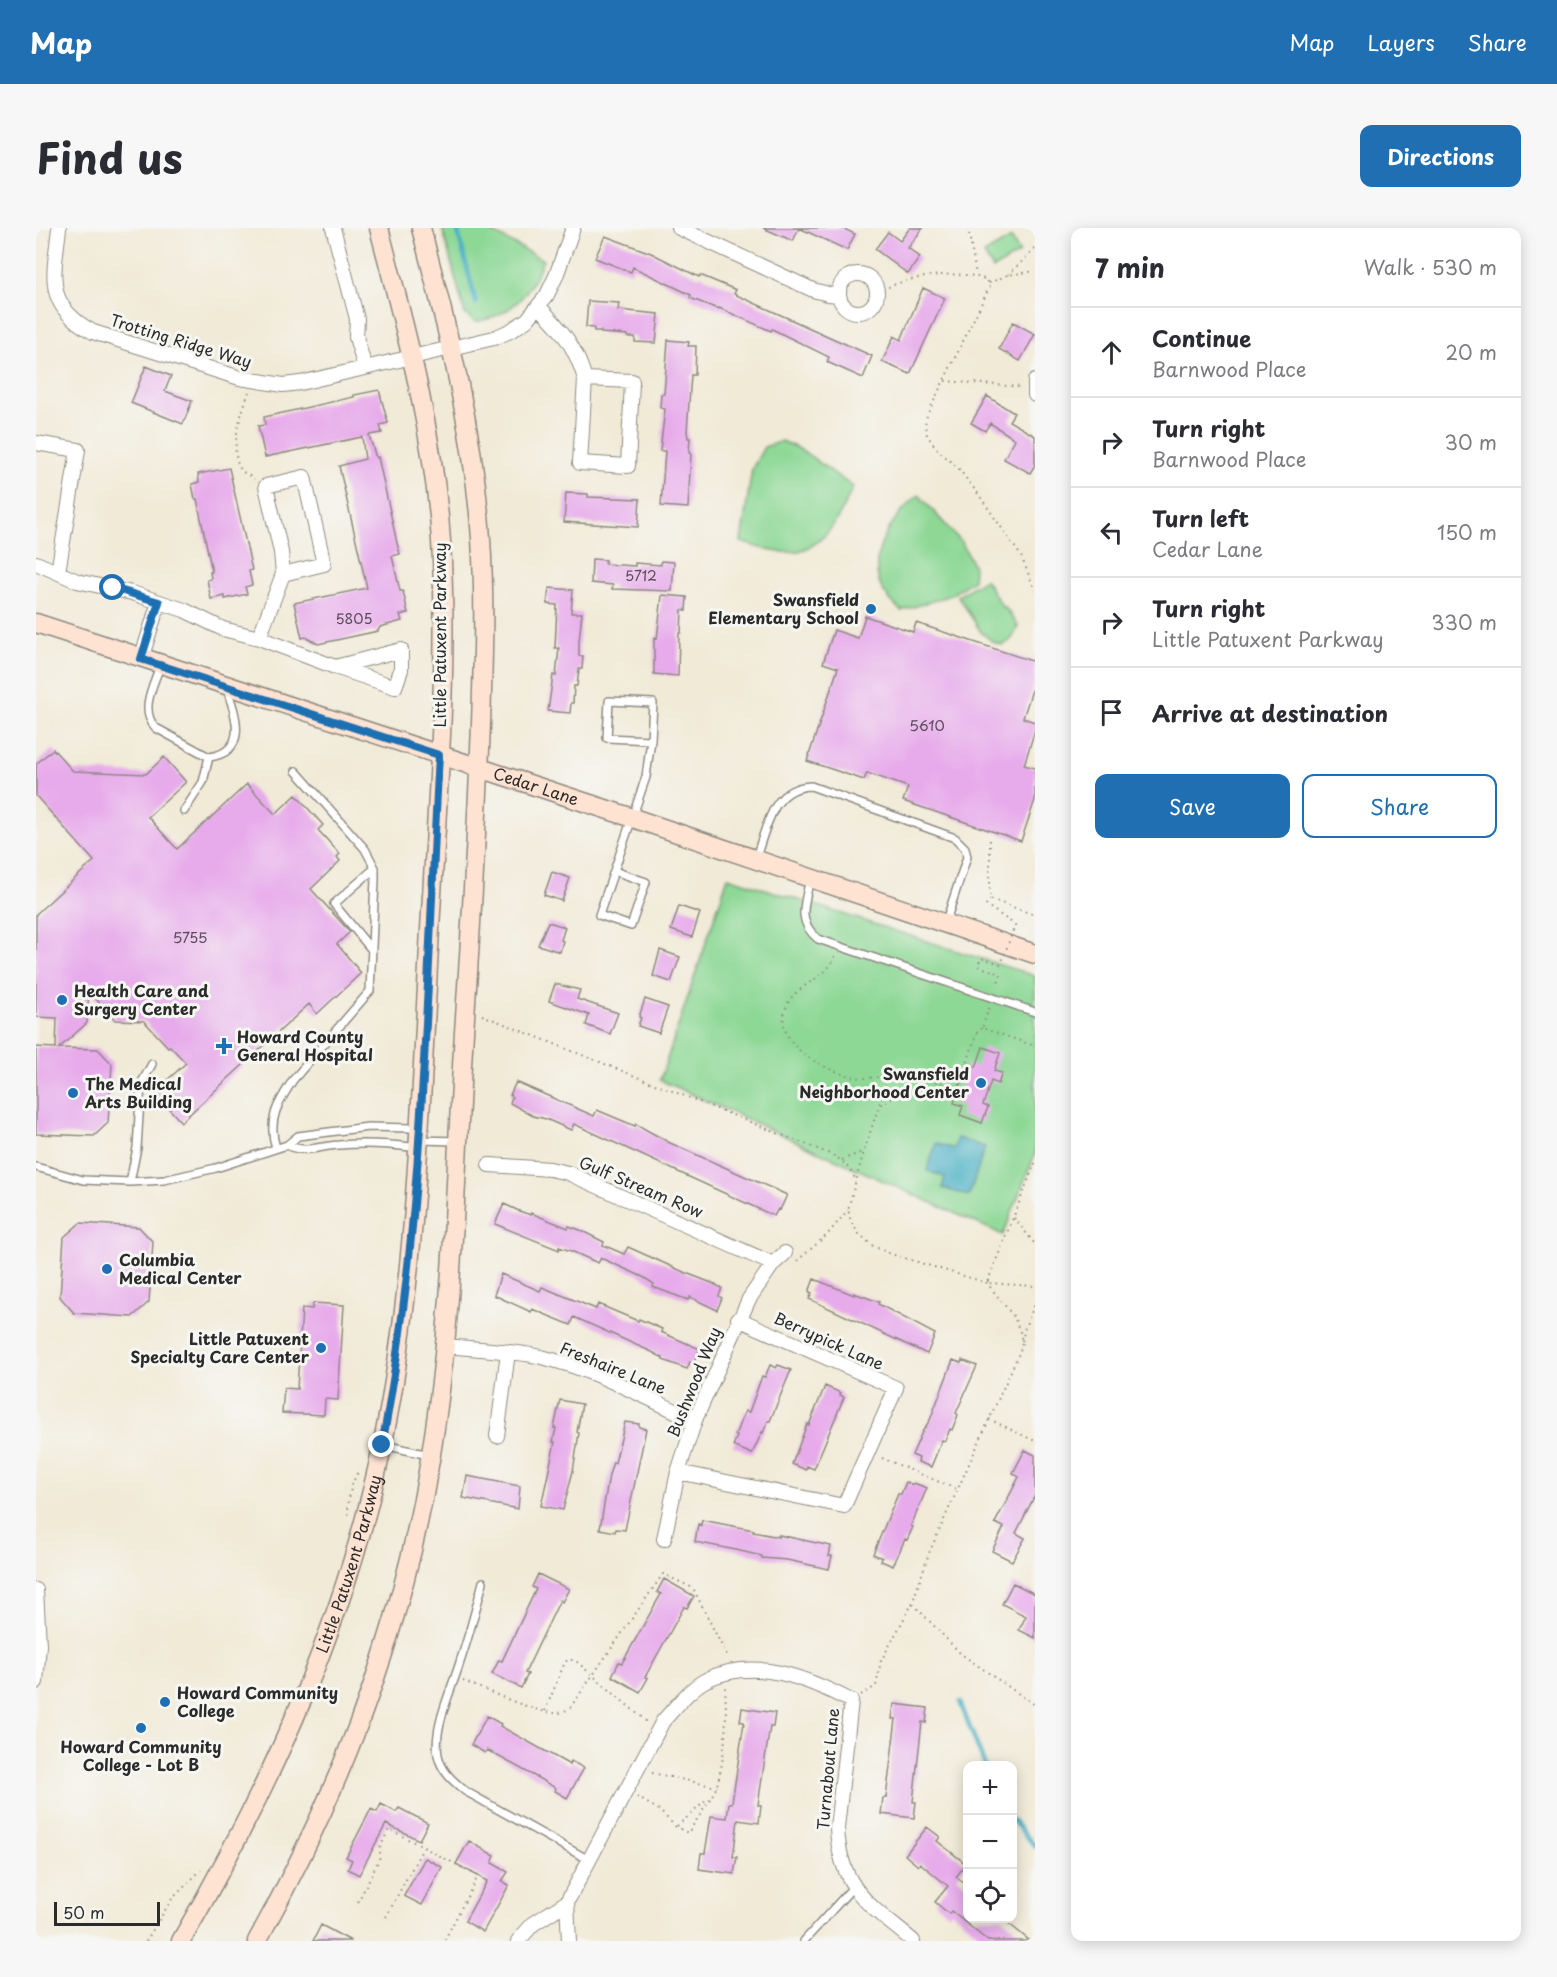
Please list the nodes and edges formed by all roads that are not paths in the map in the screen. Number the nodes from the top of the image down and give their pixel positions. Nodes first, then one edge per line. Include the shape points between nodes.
1 (59, 228) edge
2 (333, 228) edge
3 (379, 228) edge
4 (421, 228) edge
5 (573, 228) edge
6 (679, 228) edge
7 (839, 295) junction
8 (539, 307) junction
9 (452, 347) junction
10 (412, 357) junction
11 (365, 368) junction
12 (585, 379) junction
13 (36, 443) edge
14 (36, 563) edge
15 (57, 572) junction
16 (283, 574) junction
17 (159, 602) junction
18 (36, 623) edge
19 (259, 638) junction
20 (141, 659) junction
21 (160, 665) junction
22 (335, 667) dead end
23 (226, 686) junction
24 (651, 740) junction
25 (439, 755) junction
26 (209, 757) junction
27 (479, 768) junction
28 (296, 771) dead end
29 (184, 811) dead end
30 (633, 818) junction
31 (755, 860) junction
32 (375, 868) junction
33 (614, 872) junction
34 (810, 879) junction
35 (945, 924) junction
36 (371, 949) junction
37 (1035, 954) edge
38 (1035, 1012) edge
39 (152, 1064) dead end
40 (419, 1139) junction
41 (457, 1141) junction
42 (287, 1145) junction
43 (276, 1148) junction
44 (489, 1165) dead end
45 (36, 1167) edge
46 (130, 1182) junction
47 (785, 1252) road end
48 (772, 1264) junction
49 (738, 1319) junction
50 (445, 1346) junction
51 (508, 1352) junction
52 (695, 1420) junction
53 (497, 1436) dead end
54 (382, 1445) junction
55 (431, 1456) junction
56 (678, 1472) junction
57 (664, 1539) dead end
58 (483, 1582) dead end
59 (36, 1590) edge
60 (36, 1682) edge
61 (589, 1860) junction
62 (853, 1887) junction
63 (567, 1902) junction
64 (182, 1939) edge
65 (257, 1941) edge
66 (518, 1941) edge
67 (569, 1941) edge
68 (804, 1941) edge
69 (913, 1941) edge

1 - 11 street, Trotting Ridge Way via 54,275 58,300 70,317 93,332 254,381 283,385
2 - 11 street
3 - 10 main road, Little Patuxent Parkway
4 - 9 main road
5 - 8 street, Trotting Ridge Way via 556,276
6 - 7 street via 813,290
7 - 7 street via 843,280 857,273 872,279 878,293 872,306 859,312 845,308
8 - 9 street, Trotting Ridge Way via 510,331
8 - 12 street via 566,336
9 - 10 street, Trotting Ridge Way
9 - 27 main road via 481,540
10 - 11 street, Trotting Ridge Way
10 - 25 main road, Little Patuxent Parkway via 428,429 441,538 443,654
12 - 12 street via 632,381 628,466 580,463
13 - 15 street via 78,450
14 - 15 street
15 - 17 street via 93,586
16 - 16 street via 324,564 304,477 266,486
16 - 19 street
17 - 19 street via 223,629
17 - 20 street
18 - 20 main road, Cedar Lane
19 - 22 street
20 - 21 main road, Cedar Lane
21 - 23 main road, Cedar Lane
21 - 26 lane via 148,701 150,722
23 - 25 main road, Cedar Lane
23 - 26 lane via 237,718 236,737 229,749
24 - 24 lane via 653,703 609,701 607,738
24 - 30 lane via 646,777
25 - 27 main road, Cedar Lane
25 - 40 main road, Little Patuxent Parkway
26 - 29 lane via 203,782
27 - 30 main road, Cedar Lane
27 - 41 main road
28 - 32 lane via 357,839
30 - 31 main road, Cedar Lane
30 - 33 lane
31 - 34 main road, Cedar Lane
31 - 35 lane via 779,801 786,792 811,786 955,838 965,848 967,857
32 - 36 lane
32 - 36 lane via 334,904
33 - 33 lane via 646,882 631,926 599,915
34 - 35 main road, Cedar Lane
34 - 38 lane via 803,912 809,932 818,939
35 - 37 main road, Cedar Lane
36 - 43 lane via 370,991 292,1080 272,1120
39 - 46 lane via 141,1084 137,1148
40 - 41 lane
40 - 42 lane via 411,1147 366,1144 299,1150
40 - 42 lane via 412,1128 368,1127 298,1136
40 - 54 main road, Little Patuxent Parkway via 406,1296
41 - 50 main road
42 - 43 lane
43 - 46 lane via 188,1175
44 - 48 street, Gulf Stream Row via 568,1173
45 - 46 lane via 83,1180
47 - 48 street, Bushwood Way
48 - 49 street, Bushwood Way
49 - 52 street, Bushwood Way
49 - 56 street, Berrypick Lane via 896,1388 844,1506
50 - 51 street, Freshaire Lane
50 - 55 main road
51 - 52 street, Freshaire Lane via 537,1356 591,1373
51 - 53 street
52 - 56 street, Bushwood Way
54 - 55 lane
54 - 64 main road, Little Patuxent Parkway via 346,1583 311,1681 247,1821
55 - 65 main road via 400,1596 368,1698 331,1795
56 - 57 street, Bushwood Way
58 - 61 lane via 438,1729 438,1757 452,1780 465,1791
59 - 60 street
61 - 62 street, Turnabout Lane via 663,1721 706,1680 764,1670 785,1673 851,1701 837,1828 843,1863
61 - 63 street, Turnabout Lane
62 - 68 lane
62 - 69 street, Turnabout Lane
63 - 66 street, Turnabout Lane via 533,1924
63 - 67 street

